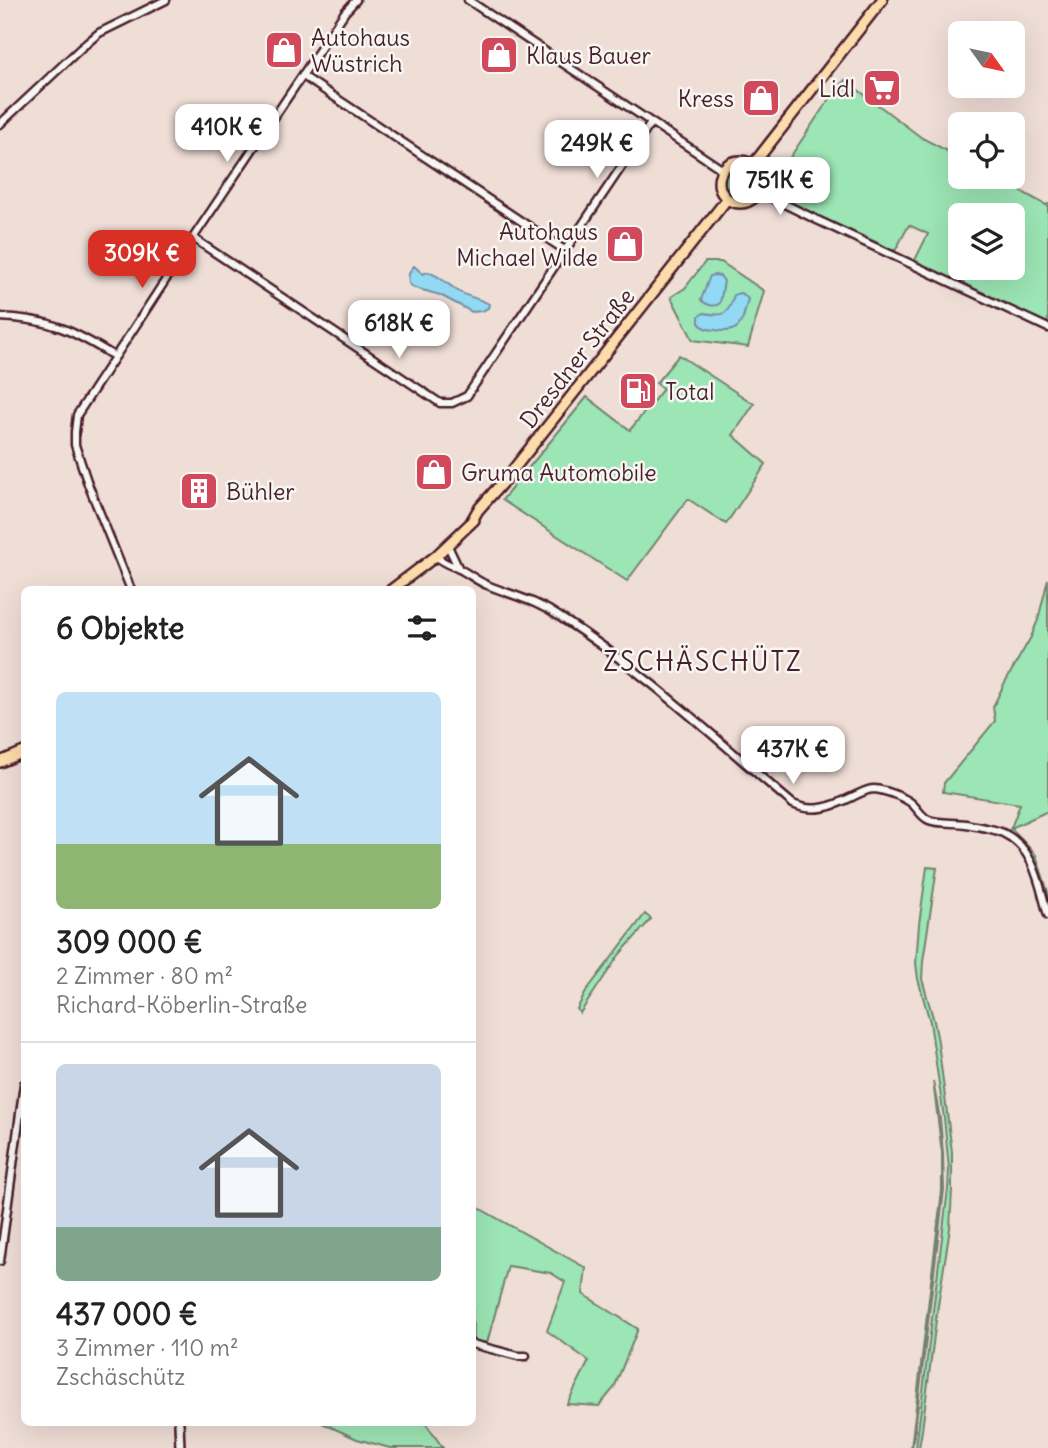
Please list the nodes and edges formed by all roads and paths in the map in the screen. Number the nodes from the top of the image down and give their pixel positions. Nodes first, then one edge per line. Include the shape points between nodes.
1 (166, 0) edge
2 (356, 0) edge
3 (468, 0) edge
4 (882, 0) edge
5 (303, 76) junction
6 (652, 123) junction
7 (0, 124) edge
8 (752, 166) junction
9 (723, 170) junction
10 (758, 191) junction
11 (727, 199) junction
12 (193, 238) junction
13 (566, 251) junction
14 (0, 317) edge
15 (1048, 328) edge
16 (114, 356) junction
17 (448, 546) junction
18 (436, 556) junction
19 (459, 569) junction
20 (129, 586) edge
21 (389, 586) edge
22 (396, 586) edge
23 (21, 752) edge
24 (0, 762) edge
25 (1048, 915) edge
26 (21, 1106) edge
27 (0, 1261) edge
28 (476, 1345) edge
29 (526, 1356) dead end
30 (179, 1426) edge
31 (180, 1448) edge

1 - 7 street via 99,33
2 - 5 street
3 - 6 street
4 - 8 main road
5 - 12 street
5 - 13 street
6 - 9 street
6 - 13 street
8 - 9 main road via 734,162
8 - 10 main road via 760,177
9 - 11 main road via 719,186
10 - 11 main road via 746,202
10 - 15 street
11 - 17 main road, Dresdner Straße via 497,493
12 - 13 street via 440,402 467,396
12 - 16 street
14 - 16 street via 65,328
16 - 20 street via 77,415 75,445
17 - 18 main road, Dresdner Straße
17 - 19 street
18 - 19 street
18 - 21 main road
18 - 22 main road
19 - 25 street via 545,608 622,659 793,804 806,809 828,807 873,789 910,802 926,819 982,827 1010,837 1034,868
23 - 24 main road
26 - 27 street
28 - 29 street
30 - 31 street

